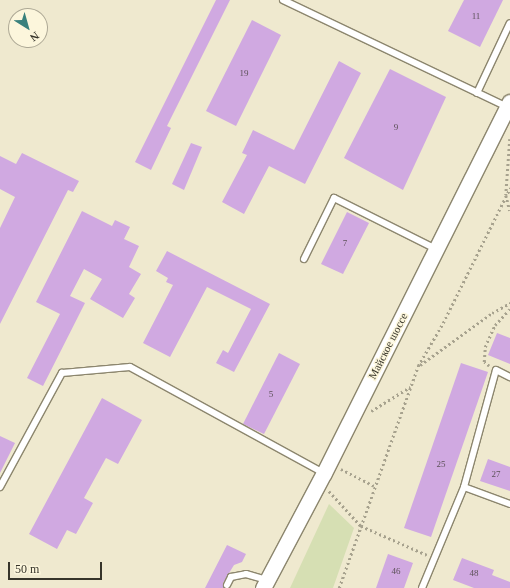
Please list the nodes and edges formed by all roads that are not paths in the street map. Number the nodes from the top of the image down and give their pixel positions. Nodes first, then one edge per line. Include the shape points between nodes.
1 (283, 0) edge
2 (510, 23) edge
3 (477, 93) junction
4 (508, 105) edge
5 (436, 249) junction
6 (304, 260) dead end
7 (510, 377) edge
8 (330, 470) junction
9 (0, 487) edge
10 (464, 487) junction
11 (510, 504) edge
12 (265, 584) edge
13 (227, 585) dead end
14 (423, 586) edge
15 (430, 588) edge

1 - 3 lane
2 - 3 lane
3 - 4 lane
4 - 5 street, Майское шоссе
5 - 6 lane via 334,198
5 - 8 street, Майское шоссе
7 - 10 lane via 496,370
8 - 9 lane via 130,367 62,373
8 - 12 street, Майское шоссе
10 - 11 lane
10 - 14 lane
12 - 13 lane via 246,574 231,577
14 - 15 lane

